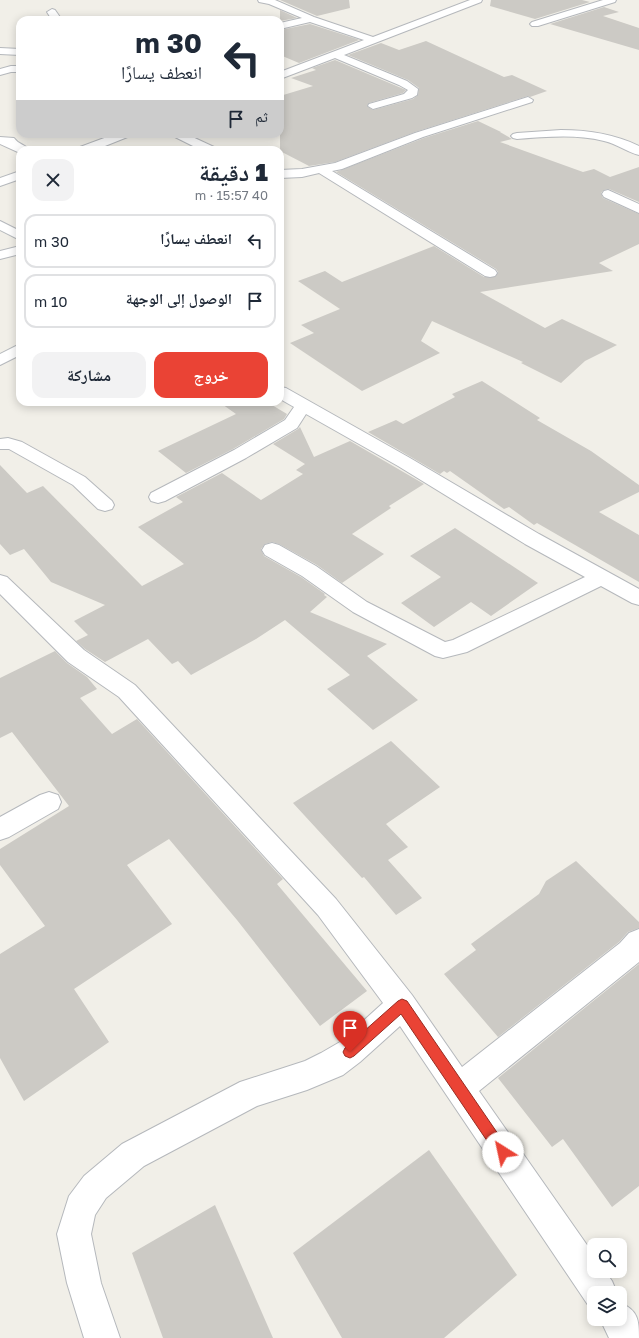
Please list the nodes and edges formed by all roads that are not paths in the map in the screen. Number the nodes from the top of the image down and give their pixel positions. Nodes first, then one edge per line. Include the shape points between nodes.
1 (262, 0) edge
2 (478, 0) edge
3 (612, 0) edge
4 (312, 19) junction
5 (535, 24) dead end
6 (284, 25) edge
7 (372, 40) junction
8 (0, 51) edge
9 (16, 52) edge
10 (335, 55) junction
11 (16, 69) edge
12 (0, 72) edge
13 (284, 74) edge
14 (528, 100) dead end
15 (373, 106) dead end
16 (517, 136) dead end
17 (116, 138) edge
18 (185, 138) edge
19 (0, 140) edge
20 (16, 146) edge
21 (94, 146) edge
22 (202, 146) edge
23 (639, 151) edge
24 (322, 170) junction
25 (284, 174) edge
26 (16, 176) edge
27 (0, 182) edge
28 (608, 194) dead end
29 (639, 210) edge
30 (0, 225) edge
31 (16, 234) edge
32 (16, 251) edge
33 (0, 255) edge
34 (490, 273) dead end
35 (16, 351) edge
36 (0, 360) edge
37 (284, 394) edge
38 (303, 406) junction
39 (0, 444) edge
40 (158, 497) dead end
41 (104, 505) dead end
42 (272, 550) dead end
43 (600, 578) junction
44 (0, 582) edge
45 (639, 598) edge
46 (49, 802) dead end
47 (0, 829) edge
48 (639, 942) edge
49 (402, 1005) junction
50 (459, 1088) junction
51 (595, 1286) edge
52 (622, 1326) edge
53 (102, 1338) edge
54 (630, 1338) edge

1 - 4 street
2 - 7 street
3 - 5 street
4 - 6 street
4 - 7 street
7 - 10 street
8 - 9 street
10 - 13 street
10 - 15 street via 413,89 413,93 408,96
11 - 12 street
14 - 24 street
16 - 23 street via 570,134 604,137
17 - 21 street
18 - 22 street
19 - 20 street via 10,140
24 - 25 street
24 - 34 street
26 - 27 street
28 - 29 street
30 - 31 street
32 - 33 street
35 - 36 street
37 - 38 street
38 - 40 street via 291,424
38 - 43 street via 404,462
39 - 41 street via 13,443 79,481
42 - 43 street via 309,571 360,607 443,650 466,643
43 - 45 street
44 - 49 street via 76,656 127,691 327,908
46 - 47 street
48 - 50 street via 630,952
49 - 50 street
49 - 53 street via 350,1052 332,1064 307,1075 252,1092 133,1155 95,1187 82,1208 74,1234 84,1283
50 - 51 street
52 - 54 street

